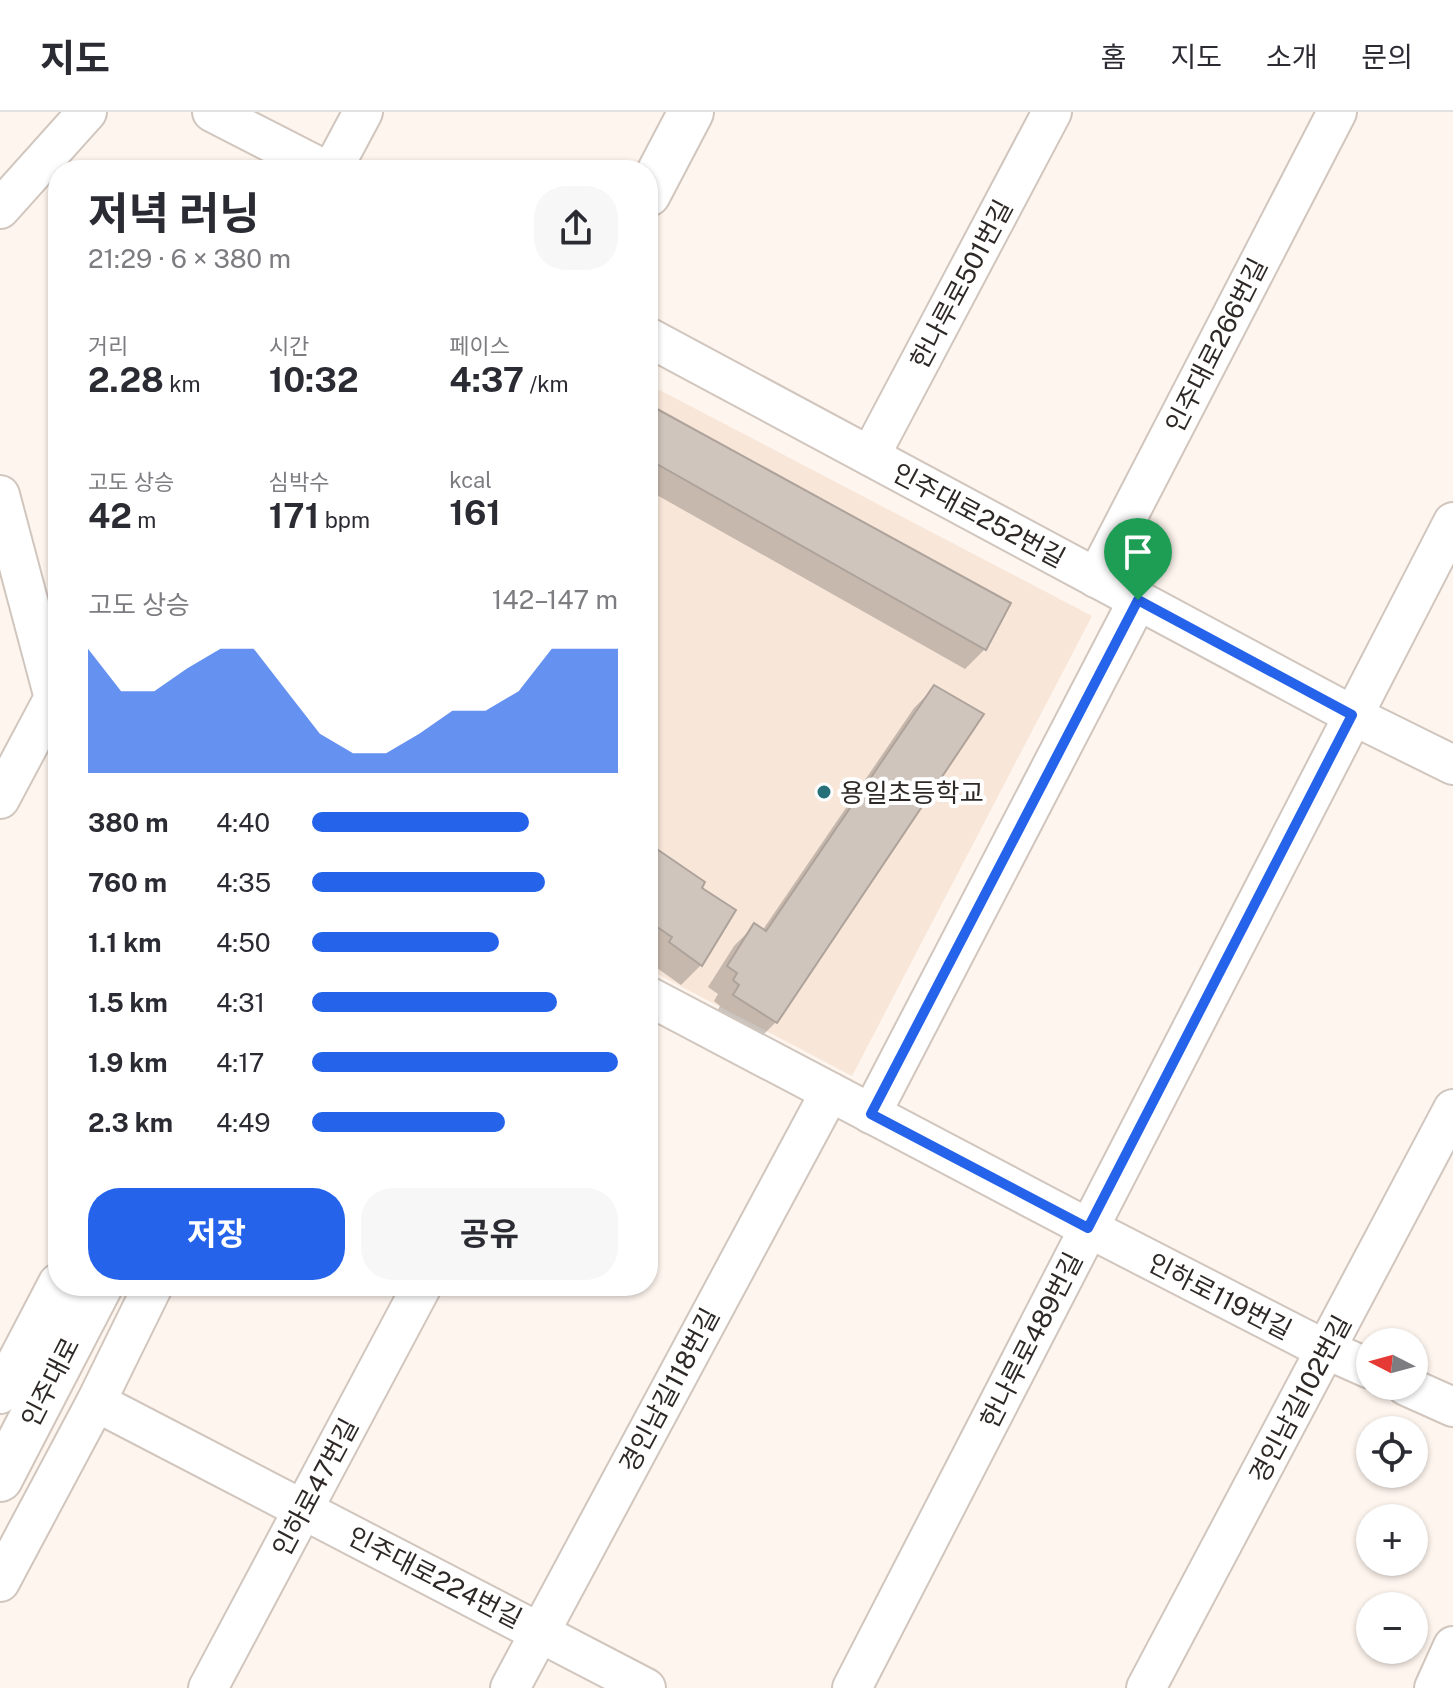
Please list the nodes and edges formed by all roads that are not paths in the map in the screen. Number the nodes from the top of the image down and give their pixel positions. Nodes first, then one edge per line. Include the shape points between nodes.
1 (87, 112) edge
2 (212, 112) edge
3 (363, 112) edge
4 (691, 112) edge
5 (1052, 112) edge
6 (1337, 112) edge
7 (306, 160) edge
8 (337, 160) edge
9 (658, 175) edge
10 (0, 209) edge
11 (658, 342) edge
12 (870, 456) junction
13 (0, 495) edge
14 (1453, 522) edge
15 (1096, 578) junction
16 (1138, 600) junction
17 (48, 664) edge
18 (48, 712) edge
19 (1352, 715) junction
20 (1453, 765) edge
21 (0, 799) edge
22 (658, 1001) edge
23 (830, 1092) junction
24 (1453, 1109) edge
25 (871, 1114) junction
26 (1079, 1224) junction
27 (51, 1296) edge
28 (95, 1296) edge
29 (148, 1296) edge
30 (417, 1296) edge
31 (1326, 1349) junction
32 (1356, 1363) edge
33 (0, 1394) edge
34 (1428, 1396) edge
35 (96, 1402) junction
36 (1453, 1407) edge
37 (0, 1479) edge
38 (304, 1509) junction
39 (0, 1582) edge
40 (539, 1631) junction
41 (1453, 1646) edge
42 (208, 1688) edge
43 (510, 1688) edge
44 (646, 1688) edge
45 (852, 1688) edge
46 (1146, 1688) edge
47 (1434, 1688) edge

1 - 10 street
2 - 7 street
3 - 8 street
4 - 9 main road
5 - 12 street, 한나루로501번길
6 - 15 street, 인주대로266번길
11 - 12 street, 인주대로252번길
12 - 15 street, 인주대로252번길
13 - 17 street
14 - 19 street, 한나루로489번길
15 - 16 street, 인주대로252번길
16 - 19 street, 인주대로252번길
16 - 25 street
18 - 21 street
19 - 20 street, 인주대로252번길
19 - 26 street, 한나루로489번길
22 - 23 street, 인하로119번길
23 - 25 street, 인하로119번길
23 - 40 street, 경인남길118번길
24 - 31 street, 경인남길102번길
25 - 26 street, 인하로119번길
26 - 31 street, 인하로119번길
26 - 45 street, 한나루로489번길
27 - 33 street
28 - 37 main road, 인주대로
29 - 35 street
30 - 38 street, 인하로47번길
31 - 32 street, 인하로119번길
31 - 46 street, 경인남길102번길
34 - 36 street
35 - 38 street, 인주대로224번길
35 - 39 street
38 - 40 street, 인주대로224번길
38 - 42 street, 인하로47번길
40 - 43 street, 경인남길118번길
40 - 44 street, 인주대로224번길
41 - 47 street

